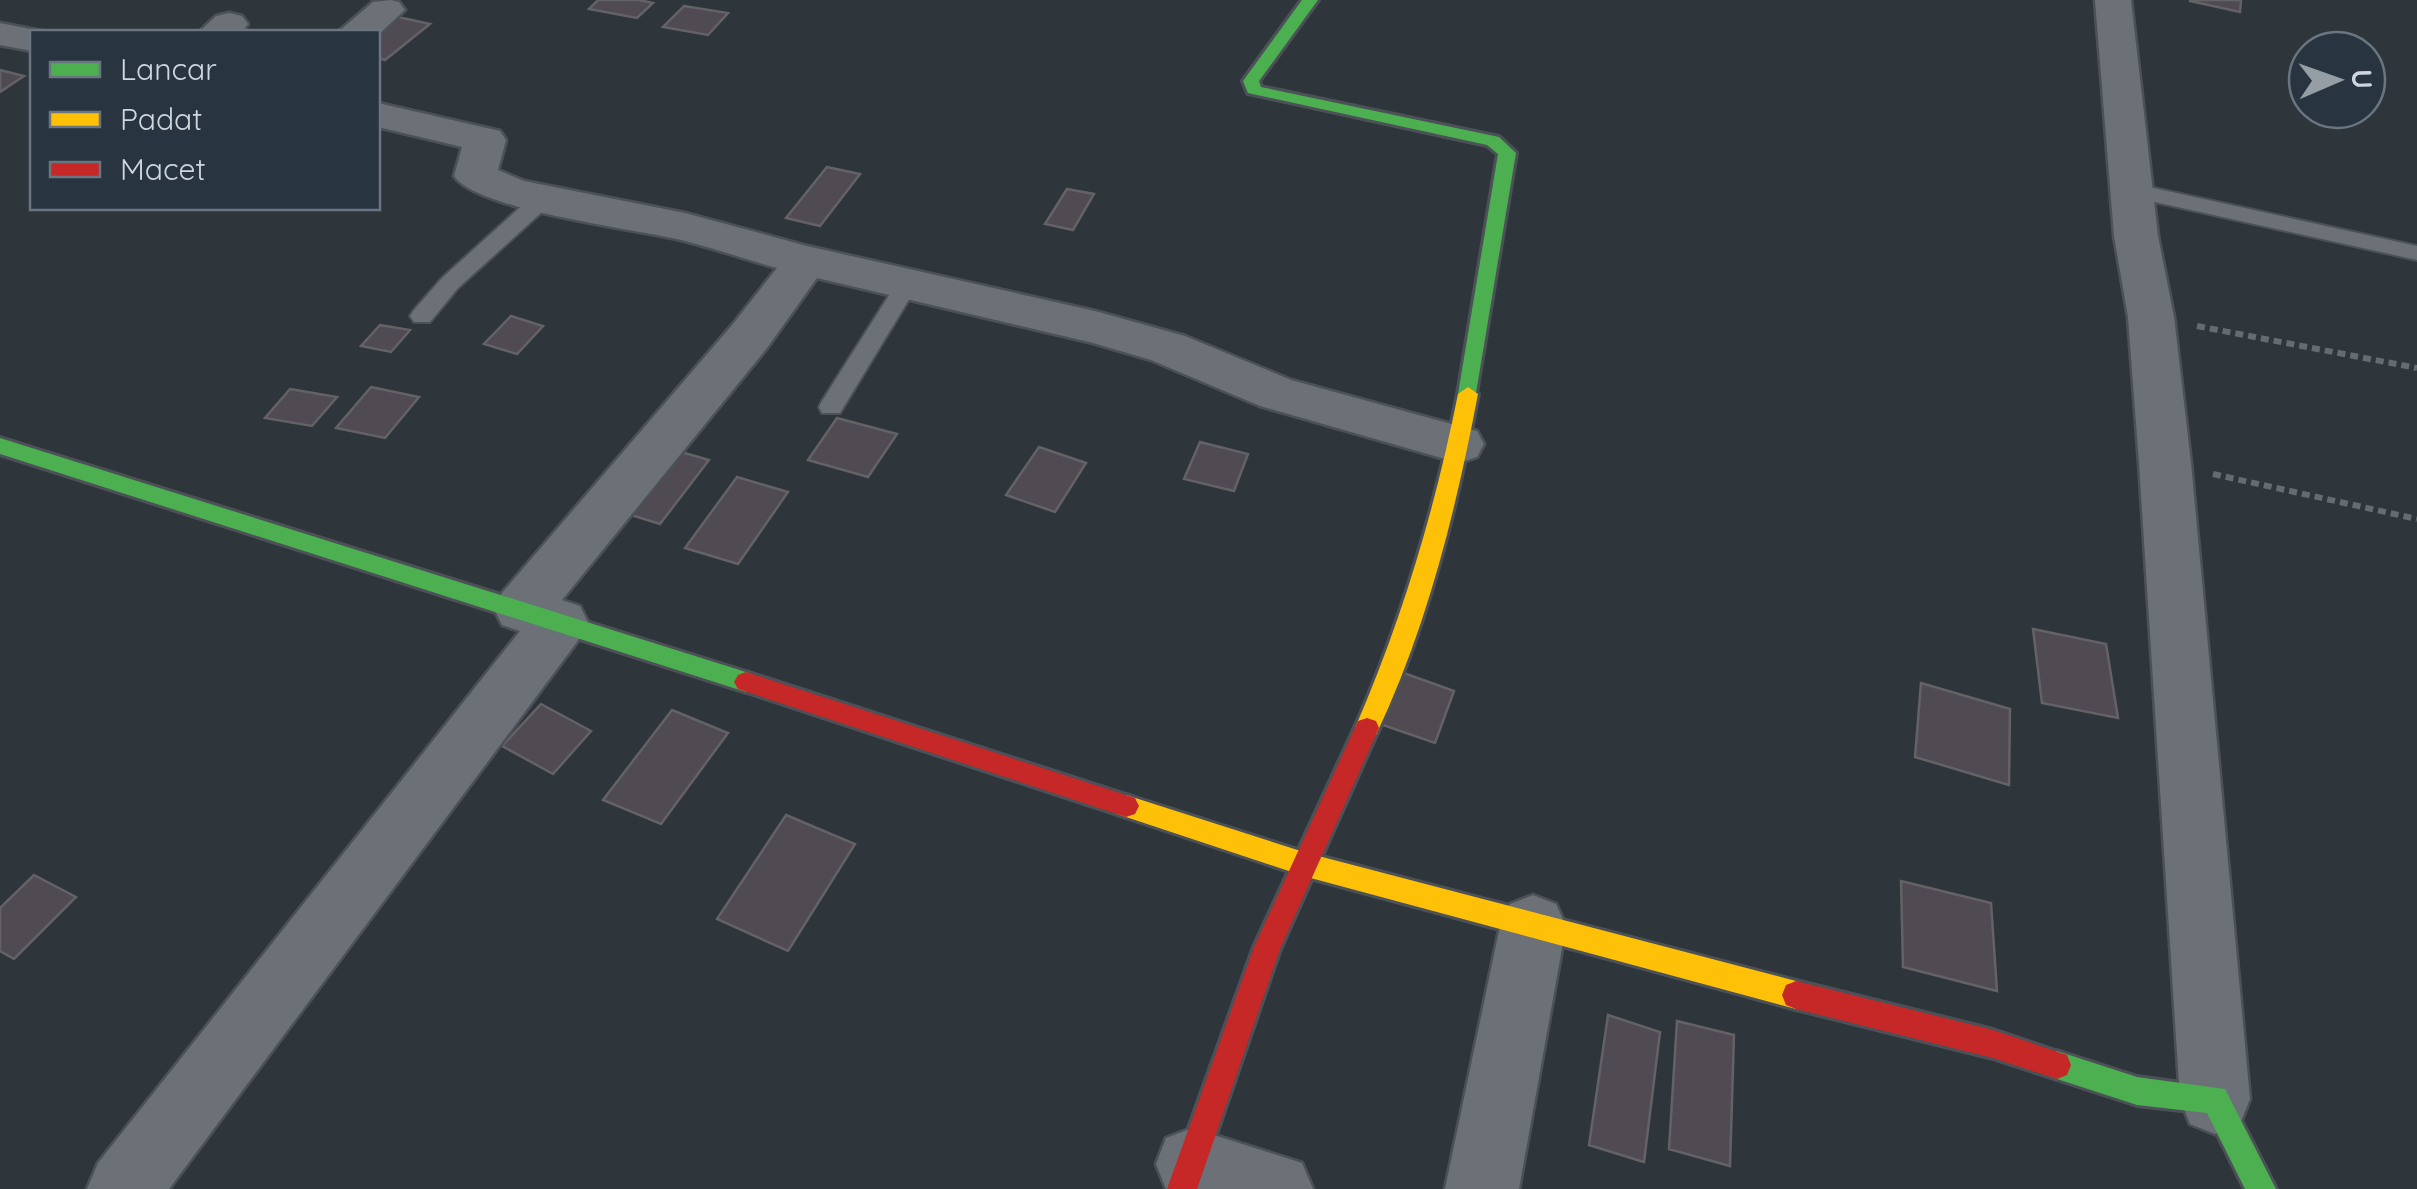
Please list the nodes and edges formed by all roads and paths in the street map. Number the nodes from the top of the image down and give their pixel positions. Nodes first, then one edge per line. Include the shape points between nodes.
1 (1310, 0) edge
2 (2113, 0) edge
3 (0, 34) edge
4 (30, 40) edge
5 (380, 115) edge
6 (2131, 190) junction
7 (545, 197) junction
8 (2417, 252) edge
9 (806, 261) junction
10 (908, 283) junction
11 (422, 316) dead end
12 (2151, 317) junction
13 (2417, 368) edge
14 (831, 407) dead end
15 (1458, 444) junction
16 (0, 446) edge
17 (2165, 463) junction
18 (2417, 519) edge
19 (541, 615) junction
20 (1307, 865) junction
21 (1533, 926) junction
22 (2215, 1099) junction
23 (1187, 1177) edge
24 (124, 1189) edge
25 (1276, 1189) edge
26 (1482, 1189) edge
27 (2261, 1189) edge

1 - 15 street via 1250,81 1254,90 1493,141 1507,154
2 - 6 street
3 - 4 street
5 - 7 street via 475,134 485,140 478,180
6 - 8 lane
6 - 12 street
7 - 9 street
7 - 11 lane
9 - 10 street
9 - 19 street
10 - 14 lane
10 - 15 street via 1168,348 1276,394
12 - 13 path
12 - 17 street
15 - 20 street via 1392,674
16 - 19 street
17 - 18 path
17 - 22 street
19 - 20 street
19 - 24 street
20 - 21 street
20 - 23 street via 1268,947
21 - 22 street via 1993,1044 2138,1090
21 - 26 street
22 - 27 street
23 - 25 street

